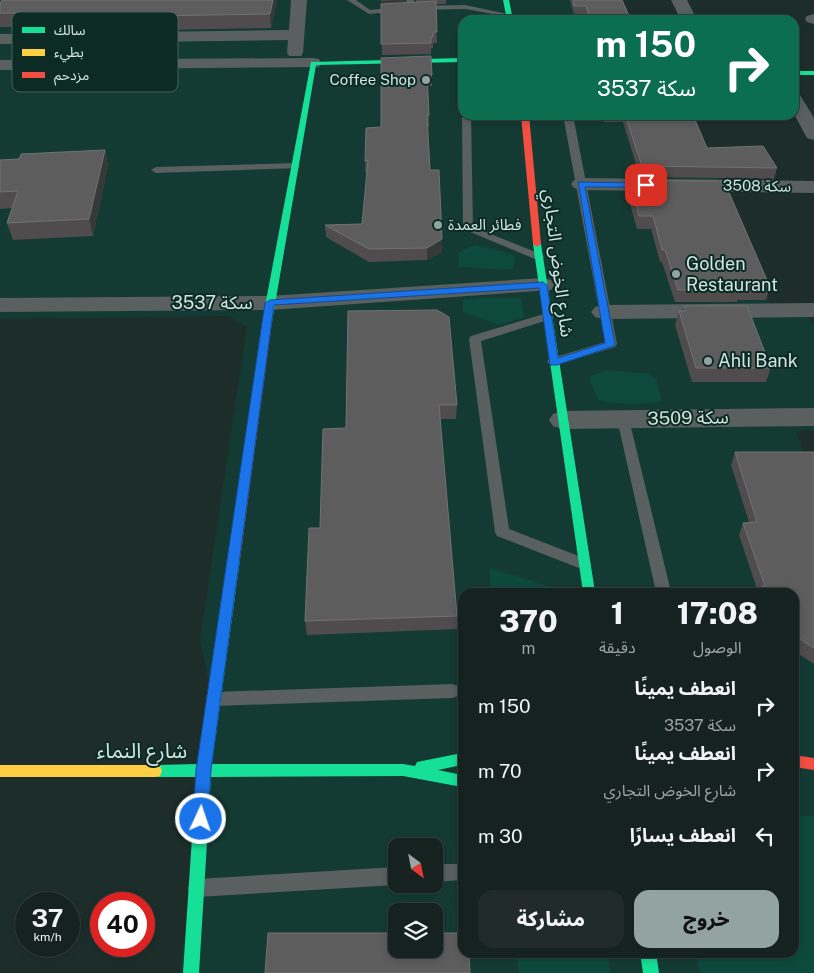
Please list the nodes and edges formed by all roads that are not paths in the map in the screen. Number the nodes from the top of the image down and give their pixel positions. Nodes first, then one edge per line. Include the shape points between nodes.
1 (299, 0) edge
2 (351, 0) edge
3 (506, 0) edge
4 (679, 0) edge
5 (451, 3) edge
6 (465, 3) edge
7 (373, 4) dead end
8 (411, 4) edge
9 (422, 4) edge
10 (435, 4) edge
11 (383, 11) junction
12 (501, 15) edge
13 (509, 15) edge
14 (686, 15) edge
15 (296, 35) junction
16 (178, 37) edge
17 (458, 60) edge
18 (178, 64) edge
19 (294, 64) junction
20 (313, 64) junction
21 (799, 73) edge
22 (814, 73) edge
23 (799, 108) edge
24 (466, 120) edge
25 (525, 120) edge
26 (569, 120) edge
27 (814, 134) edge
28 (296, 166) junction
29 (156, 170) dead end
30 (581, 184) junction
31 (814, 187) edge
32 (538, 257) junction
33 (543, 285) junction
34 (270, 303) junction
35 (0, 305) edge
36 (814, 310) edge
37 (603, 312) junction
38 (547, 317) junction
39 (554, 362) junction
40 (814, 417) edge
41 (622, 419) junction
42 (562, 420) junction
43 (584, 564) junction
44 (588, 588) edge
45 (663, 588) edge
46 (452, 691) dead end
47 (214, 699) junction
48 (458, 761) edge
49 (799, 762) edge
50 (814, 764) edge
51 (814, 768) edge
52 (204, 770) junction
53 (403, 770) junction
54 (799, 770) edge
55 (0, 771) edge
56 (458, 780) edge
57 (458, 872) edge
58 (443, 873) edge
59 (388, 876) edge
60 (196, 888) junction
61 (649, 958) edge
62 (191, 973) edge
63 (651, 973) edge

1 - 15 street
2 - 11 lane via 369,12
3 - 13 street
4 - 14 street
5 - 6 lane
5 - 10 lane
6 - 12 lane
7 - 11 lane
8 - 9 lane
8 - 11 lane
9 - 10 lane
15 - 16 street
15 - 19 street
17 - 20 street
18 - 19 street
19 - 20 street
20 - 28 street
21 - 22 street
23 - 27 street
24 - 32 lane via 468,229
25 - 32 street, شارع الخوض التجاري
26 - 30 lane
28 - 29 lane
28 - 34 street
30 - 31 street, سكة 3508
30 - 37 lane
32 - 33 street, شارع الخوض التجاري
33 - 34 street, سكة 3537
33 - 38 street, شارع الخوض التجاري
34 - 35 street, سكة 3537
34 - 47 street
36 - 37 street
37 - 39 lane via 610,344
38 - 39 street, شارع الخوض التجاري
38 - 43 lane via 475,339 502,532
39 - 42 street, شارع الخوض التجاري
40 - 41 street, سكة 3509
41 - 42 street, سكة 3509
41 - 45 lane
42 - 43 street, شارع الخوض التجاري
43 - 44 street, شارع الخوض التجاري
46 - 47 lane
47 - 52 street
48 - 53 street, شارع النماء
49 - 50 street
51 - 54 street
52 - 53 street, شارع النماء
52 - 55 street, شارع النماء
52 - 60 street
53 - 56 street, شارع النماء
57 - 58 lane
59 - 60 lane
60 - 62 street
61 - 63 street

